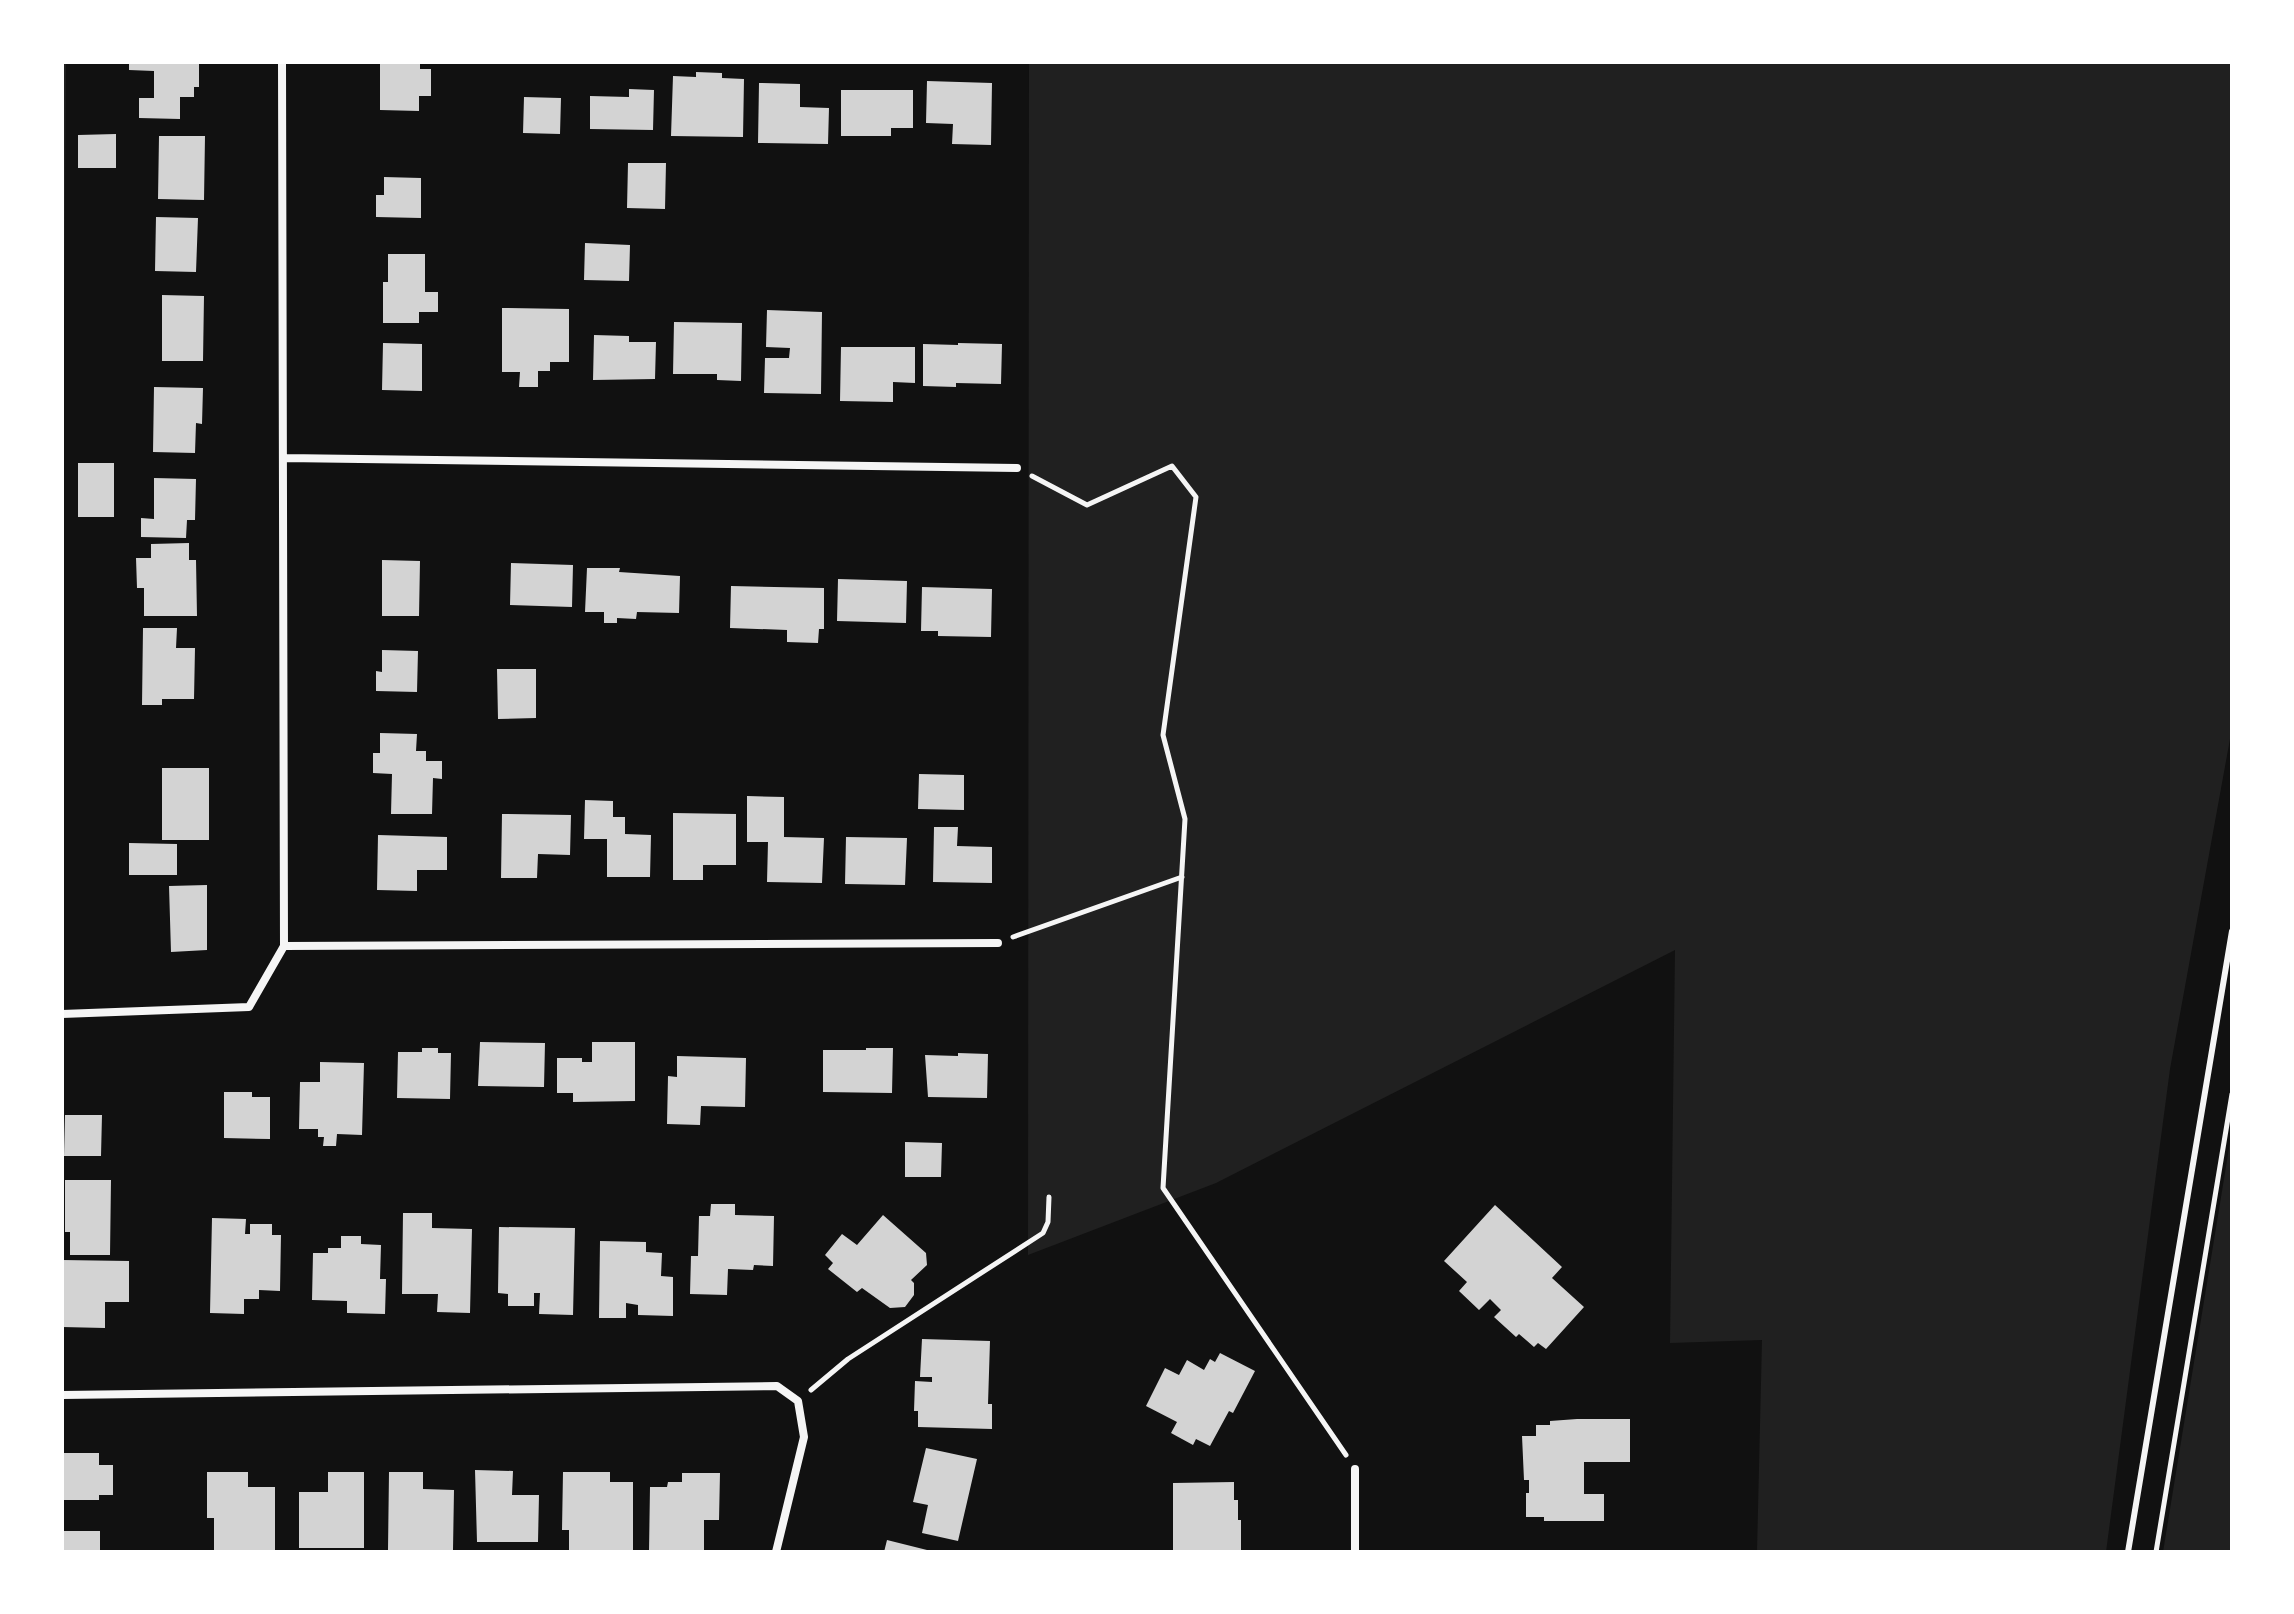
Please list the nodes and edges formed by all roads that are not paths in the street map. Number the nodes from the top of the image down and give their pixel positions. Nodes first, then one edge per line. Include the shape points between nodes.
1 (282, 62) edge
2 (285, 458) junction
3 (1017, 468) road end
4 (2232, 931) edge
5 (998, 943) road end
6 (284, 946) junction
7 (62, 1014) edge
8 (62, 1395) edge
9 (1355, 1469) road end
10 (776, 1552) edge
11 (1355, 1552) edge
12 (2128, 1552) edge

1 - 2 street
2 - 3 street
2 - 6 street
4 - 12 lane
5 - 6 street
6 - 7 street via 249,1007
8 - 10 street via 777,1386 798,1401 804,1437
9 - 11 street

